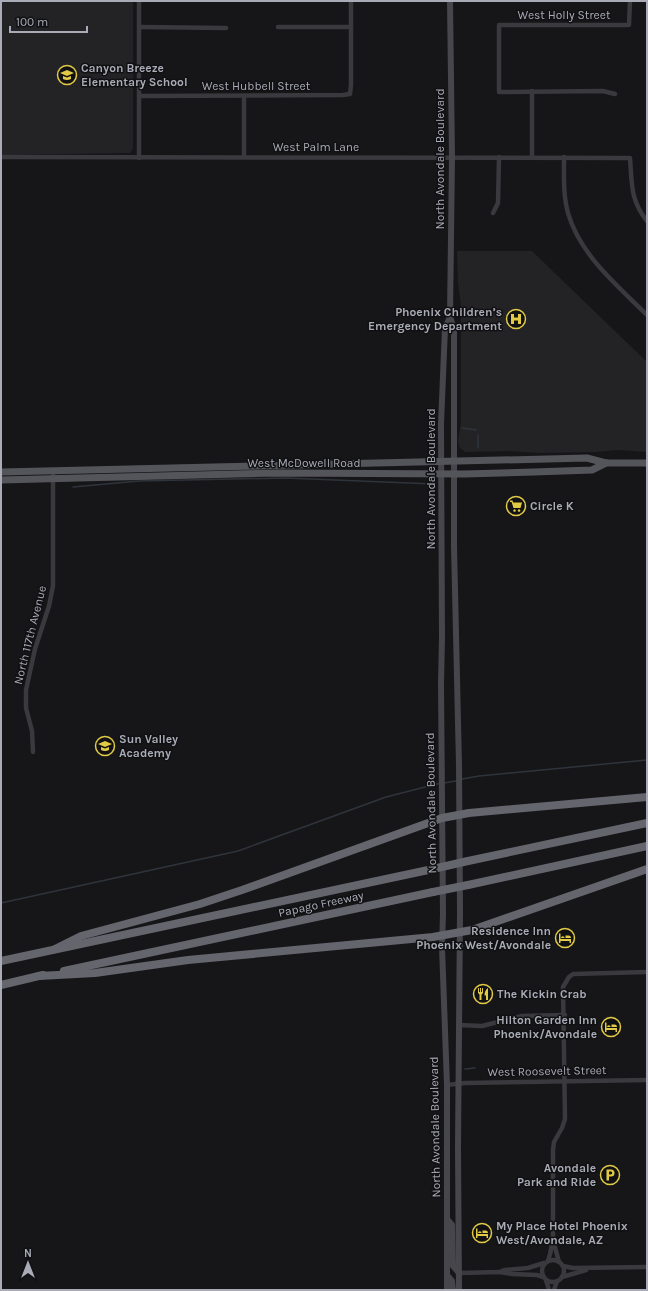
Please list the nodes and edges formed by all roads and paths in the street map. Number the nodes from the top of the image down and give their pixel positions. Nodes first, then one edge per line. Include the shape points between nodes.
1 (139, 1) edge
2 (351, 1) edge
3 (450, 1) edge
4 (630, 1) edge
5 (139, 27) junction
6 (278, 27) dead end
7 (351, 27) junction
8 (226, 28) dead end
9 (532, 91) junction
10 (615, 94) dead end
11 (139, 96) junction
12 (244, 96) junction
13 (1, 157) edge
14 (244, 157) junction
15 (452, 157) junction
16 (532, 157) junction
17 (139, 158) junction
18 (499, 158) junction
19 (564, 158) junction
20 (493, 213) dead end
21 (647, 221) edge
22 (647, 315) edge
23 (450, 317) junction
24 (441, 461) junction
25 (454, 461) junction
26 (606, 463) junction
27 (647, 463) edge
28 (53, 471) junction
29 (1, 472) edge
30 (442, 474) junction
31 (454, 474) junction
32 (1, 480) edge
33 (53, 480) junction
34 (442, 621) junction
35 (456, 622) junction
36 (33, 752) dead end
37 (647, 798) edge
38 (460, 815) junction
39 (442, 818) junction
40 (647, 823) edge
41 (647, 846) edge
42 (647, 870) edge
43 (460, 932) junction
44 (443, 935) junction
45 (55, 949) junction
46 (1, 961) edge
47 (647, 972) edge
48 (38, 976) junction
49 (1, 984) edge
50 (564, 1016) junction
51 (459, 1025) junction
52 (647, 1080) edge
53 (565, 1081) junction
54 (458, 1084) junction
55 (446, 1085) junction
56 (447, 1219) junction
57 (552, 1240) junction
58 (546, 1262) junction
59 (561, 1264) junction
60 (647, 1267) edge
61 (589, 1268) junction
62 (500, 1272) junction
63 (458, 1273) junction
64 (447, 1275) junction
65 (562, 1277) junction
66 (544, 1278) junction
67 (557, 1281) junction
68 (447, 1290) edge
69 (453, 1290) edge
70 (459, 1290) edge
71 (549, 1290) edge
72 (554, 1290) edge

1 - 5 street
2 - 7 street
3 - 15 main road, North Avondale Boulevard
4 - 9 street, West Holly Street via 630,25 499,25 499,92
5 - 8 street
5 - 11 street
6 - 7 street
7 - 12 street, West Hubbell Street via 350,94
9 - 10 street
9 - 16 street
11 - 12 street, West Hubbell Street
11 - 17 street
12 - 14 street
13 - 17 street, West Palm Lane
14 - 15 street, West Palm Lane
14 - 17 street, West Palm Lane
15 - 18 street, West Palm Lane
15 - 23 main road, North Avondale Boulevard
16 - 18 street, West Palm Lane
16 - 19 street, West Palm Lane
18 - 20 street via 498,203
19 - 21 street, West Palm Lane via 630,158 635,201
19 - 22 street via 568,213 576,232 596,264
23 - 24 main road, North Avondale Boulevard via 445,328
23 - 25 main road, North Avondale Boulevard via 454,329
24 - 25 main road, West McDowell Road
24 - 28 main road, West McDowell Road
24 - 30 main road, North Avondale Boulevard
25 - 26 main road, West McDowell Road via 587,458
25 - 31 main road, North Avondale Boulevard
26 - 27 main road, West McDowell Road
26 - 31 main road, West McDowell Road via 592,470
28 - 29 main road, West McDowell Road
28 - 33 street, North 117th Avenue
30 - 31 main road, West McDowell Road
30 - 33 main road, West McDowell Road via 270,473
30 - 34 main road, North Avondale Boulevard
31 - 35 main road, North Avondale Boulevard
32 - 33 main road, West McDowell Road
33 - 36 street, North 117th Avenue via 53,586 26,690 26,708 32,731
34 - 35 main road
34 - 39 main road, North Avondale Boulevard
35 - 38 main road, North Avondale Boulevard
37 - 38 highway
38 - 39 highway
38 - 43 main road, North Avondale Boulevard
39 - 44 main road, North Avondale Boulevard
39 - 45 highway via 242,890 81,936
40 - 45 highway, Papago Freeway, bridge
41 - 48 highway, Papago Freeway, bridge
42 - 43 highway
43 - 44 highway
43 - 51 main road, North Avondale Boulevard
44 - 48 highway via 196,959 95,973
44 - 55 main road, North Avondale Boulevard
45 - 46 highway, Papago Freeway
47 - 50 street via 573,974 564,987
48 - 49 highway, Papago Freeway
50 - 51 street via 522,1016 482,1026
50 - 53 street
51 - 54 main road, North Avondale Boulevard
52 - 53 street, West Roosevelt Street
53 - 54 street, West Roosevelt Street
53 - 57 street via 565,1119 553,1150
54 - 55 street, West Roosevelt Street
54 - 63 main road, North Avondale Boulevard
55 - 56 main road, North Avondale Boulevard
56 - 63 main road via 452,1225 453,1266
56 - 64 main road, North Avondale Boulevard
57 - 58 street
57 - 59 street
58 - 59 street via 553,1260
58 - 62 street via 528,1268
58 - 66 street via 541,1271
59 - 61 street via 573,1268
59 - 65 street via 564,1273
60 - 61 street
61 - 65 street
62 - 63 street
62 - 66 street via 537,1275
63 - 70 main road, North Avondale Boulevard
64 - 68 main road, North Avondale Boulevard
64 - 69 main road via 452,1281
65 - 67 street
66 - 67 street via 551,1282
66 - 71 street
67 - 72 street

